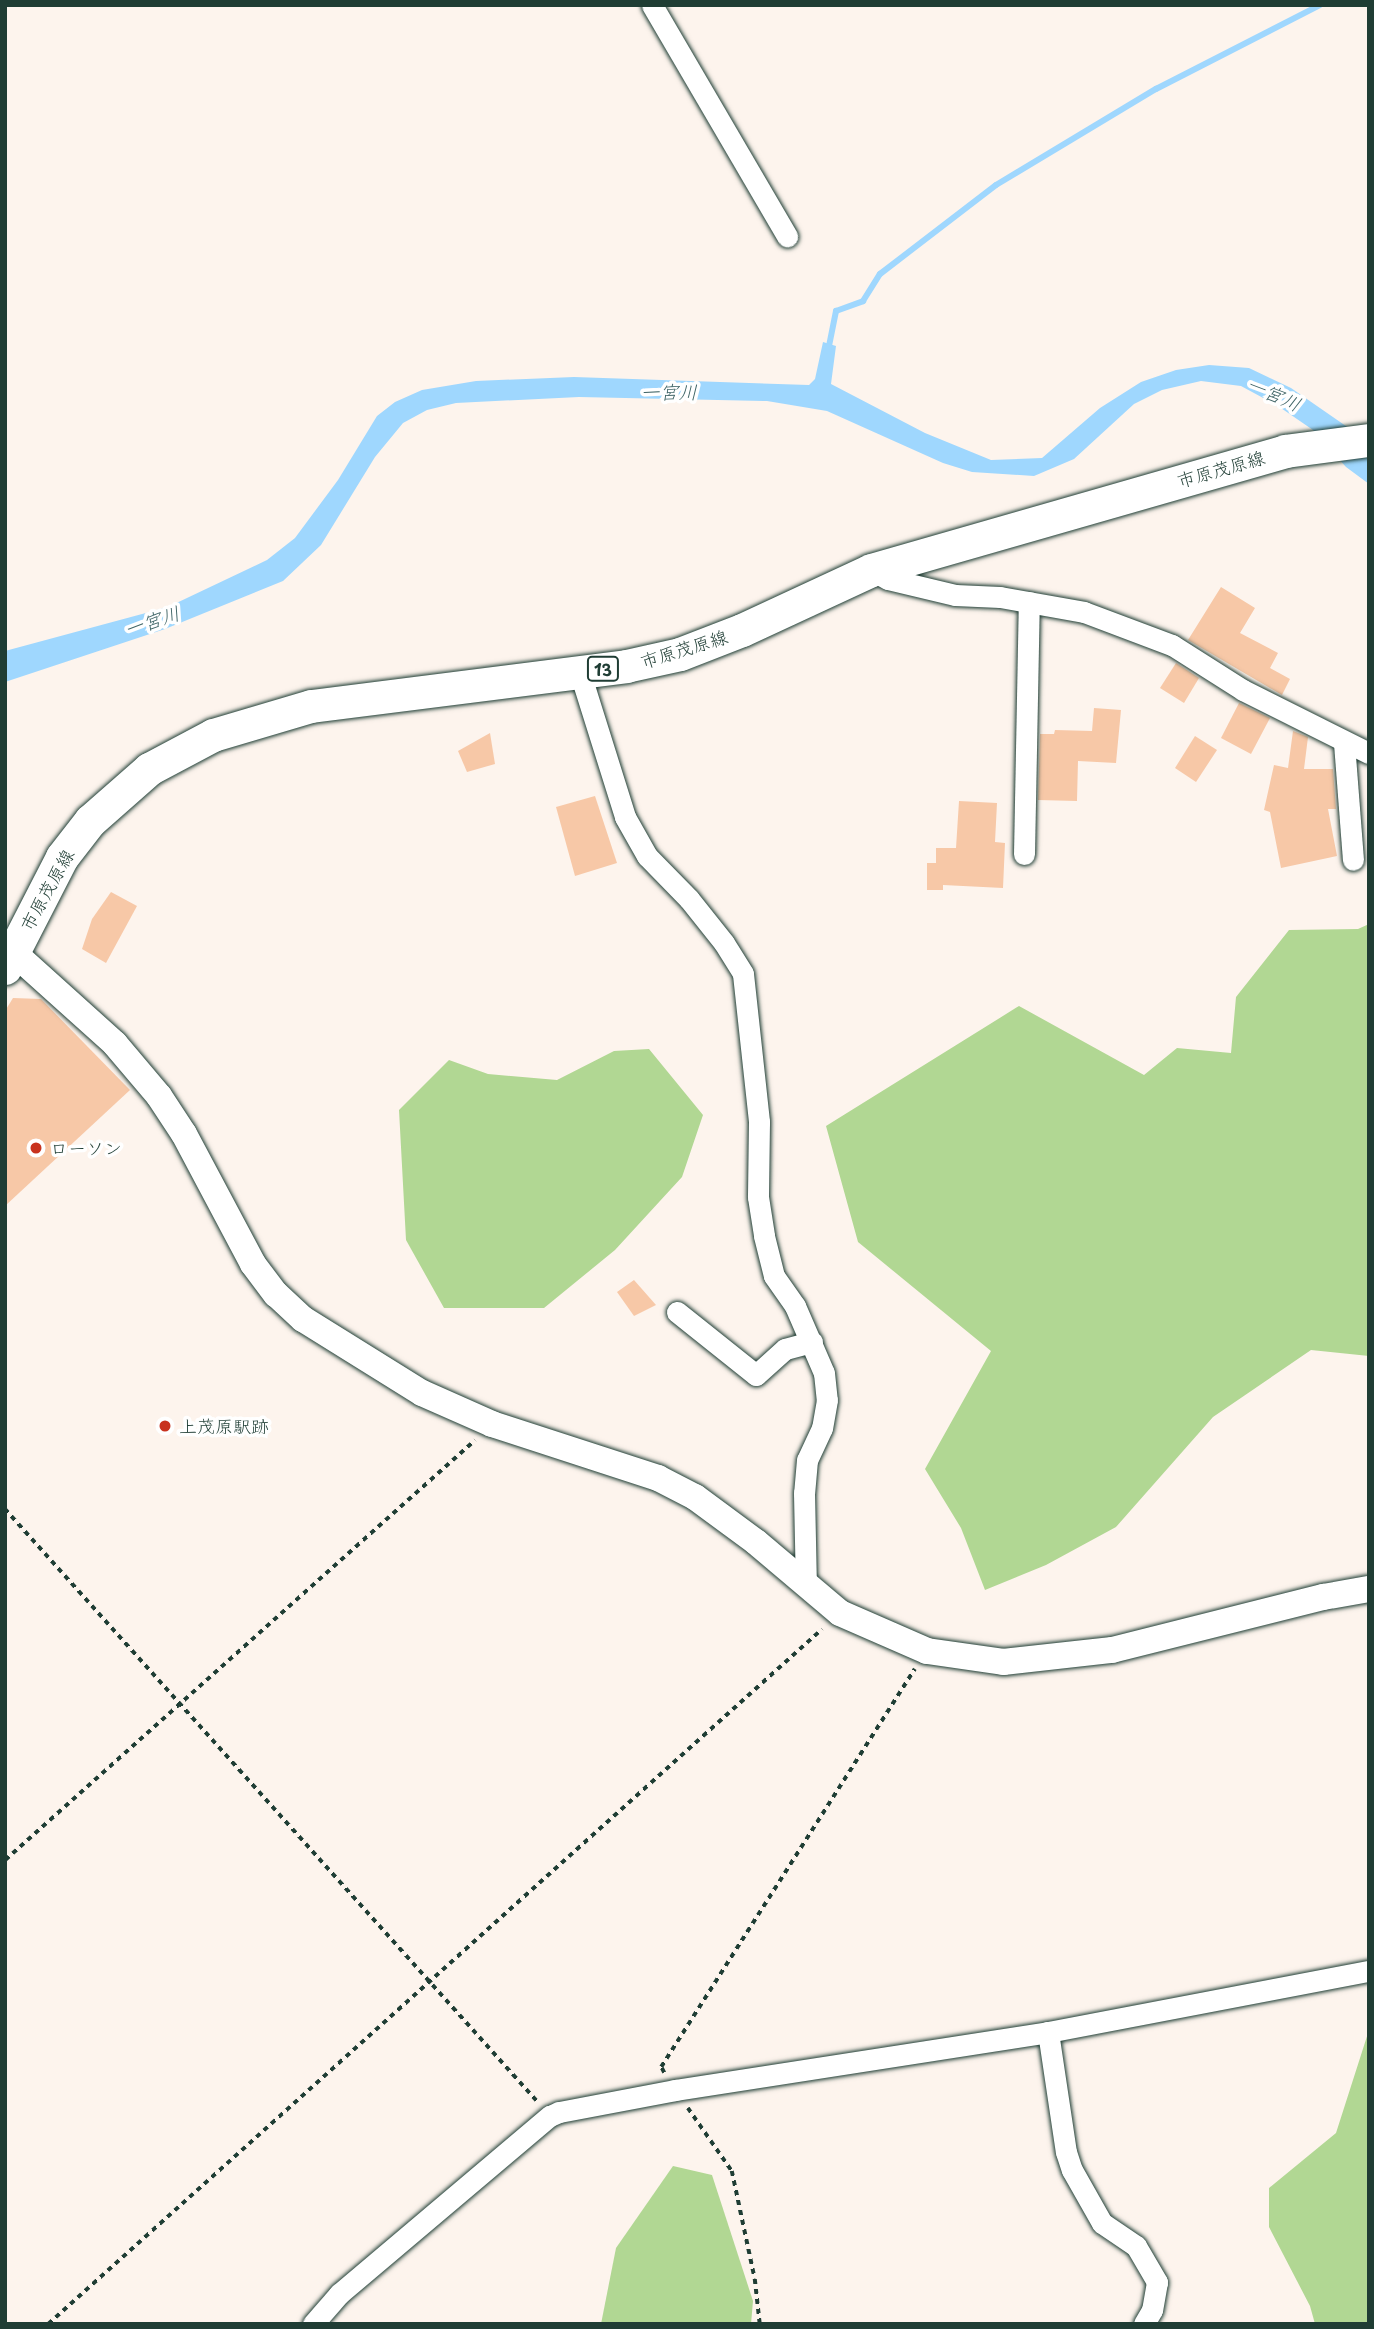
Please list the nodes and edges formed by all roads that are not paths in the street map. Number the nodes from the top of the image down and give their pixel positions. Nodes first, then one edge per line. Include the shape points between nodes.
1 (653, 5) edge
2 (787, 236) dead end
3 (1369, 440) edge
4 (871, 570) junction
5 (1029, 602) junction
6 (580, 673) junction
7 (1344, 743) junction
8 (1369, 753) edge
9 (1024, 854) dead end
10 (1353, 860) dead end
11 (9, 960) edge
12 (677, 1312) dead end
13 (812, 1342) junction
14 (806, 1586) junction
15 (1369, 1589) edge
16 (1369, 1971) edge
17 (1048, 2032) junction
18 (313, 2324) edge
19 (1144, 2324) edge

1 - 2 street
3 - 4 main road, 市原茂原線 / 13 via 1285,451
4 - 5 street via 888,579 955,596
4 - 6 main road, 市原茂原線 / 13 via 680,654
5 - 7 street via 1084,612 1172,645 1243,690
5 - 9 street
6 - 11 main road, 市原茂原線 / 13 via 311,706 213,735 149,769 90,821 62,857
6 - 13 street via 625,817 646,856 689,899 743,974 759,1122 758,1197 764,1236 774,1276
7 - 8 street
7 - 10 street
11 - 14 street via 115,1044 159,1096 253,1264 303,1319 422,1392 492,1424 659,1478 695,1497
12 - 13 street via 756,1375 785,1349
13 - 14 street via 824,1373 827,1400 822,1428 807,1460
14 - 15 street via 840,1613 927,1651 1003,1662 1112,1650
16 - 17 street
17 - 18 street via 675,2090 550,2116 338,2294
17 - 19 street via 1072,2170 1102,2222 1136,2246 1157,2282 1152,2310

